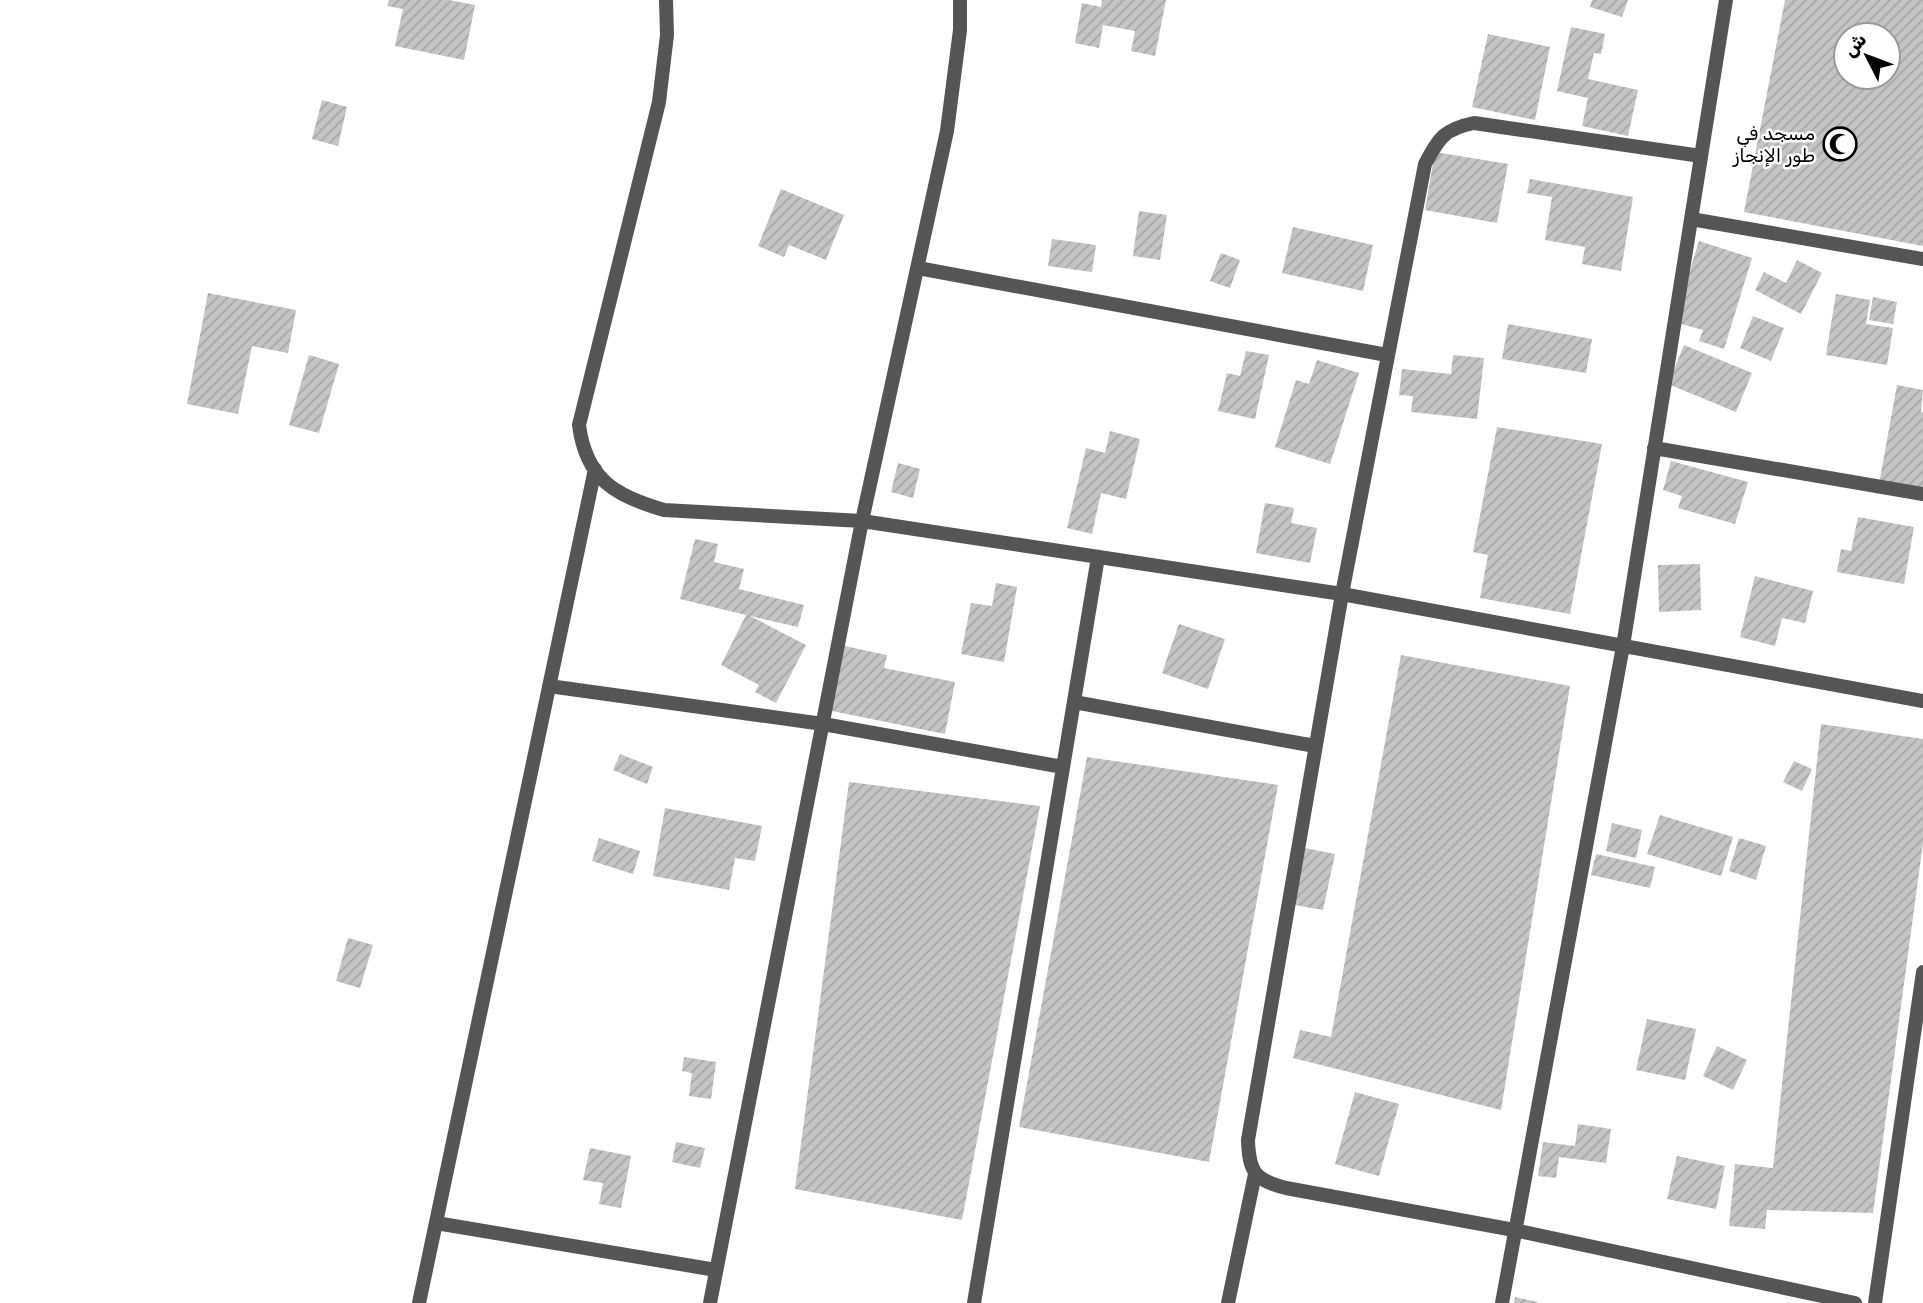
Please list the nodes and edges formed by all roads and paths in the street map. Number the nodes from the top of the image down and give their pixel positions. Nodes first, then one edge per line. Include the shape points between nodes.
1 (666, 0) edge
2 (960, 0) edge
3 (1726, 0) edge
4 (1701, 156) junction
5 (1691, 219) junction
6 (1923, 259) edge
7 (918, 268) junction
8 (1387, 355) junction
9 (1654, 449) junction
10 (595, 469) junction
11 (1923, 494) edge
12 (862, 521) junction
13 (1098, 557) junction
14 (1342, 594) junction
15 (1623, 646) junction
16 (549, 686) junction
17 (1923, 701) edge
18 (1074, 702) junction
19 (822, 724) junction
20 (1315, 746) junction
21 (1063, 767) junction
22 (1923, 972) edge
23 (1255, 1174) junction
24 (436, 1223) junction
25 (1514, 1230) junction
26 (716, 1270) junction
27 (419, 1303) edge
28 (710, 1303) edge
29 (974, 1303) edge
30 (1228, 1303) edge
31 (1502, 1303) edge
32 (1854, 1303) edge
33 (1875, 1303) edge

1 - 10 street via 659,102 579,425 582,446
2 - 7 street via 947,131
3 - 4 street
4 - 5 street
4 - 8 street via 1474,123 1454,127 1438,140 1425,164
5 - 6 street
5 - 9 street
7 - 8 street
7 - 12 street
8 - 14 street
9 - 11 street
9 - 15 street
10 - 12 street via 613,490 664,510
10 - 16 street
12 - 13 street
12 - 19 street
13 - 14 street
13 - 18 street
14 - 15 street
14 - 20 street
15 - 17 street
15 - 25 street
16 - 19 street
16 - 24 street
18 - 20 street
18 - 21 street
19 - 21 street
19 - 26 street
20 - 23 street via 1248,1140 1248,1158
21 - 29 street
22 - 33 street
23 - 25 street via 1286,1188
23 - 30 street
24 - 26 street
24 - 27 street
25 - 31 street
25 - 32 street
26 - 28 street

